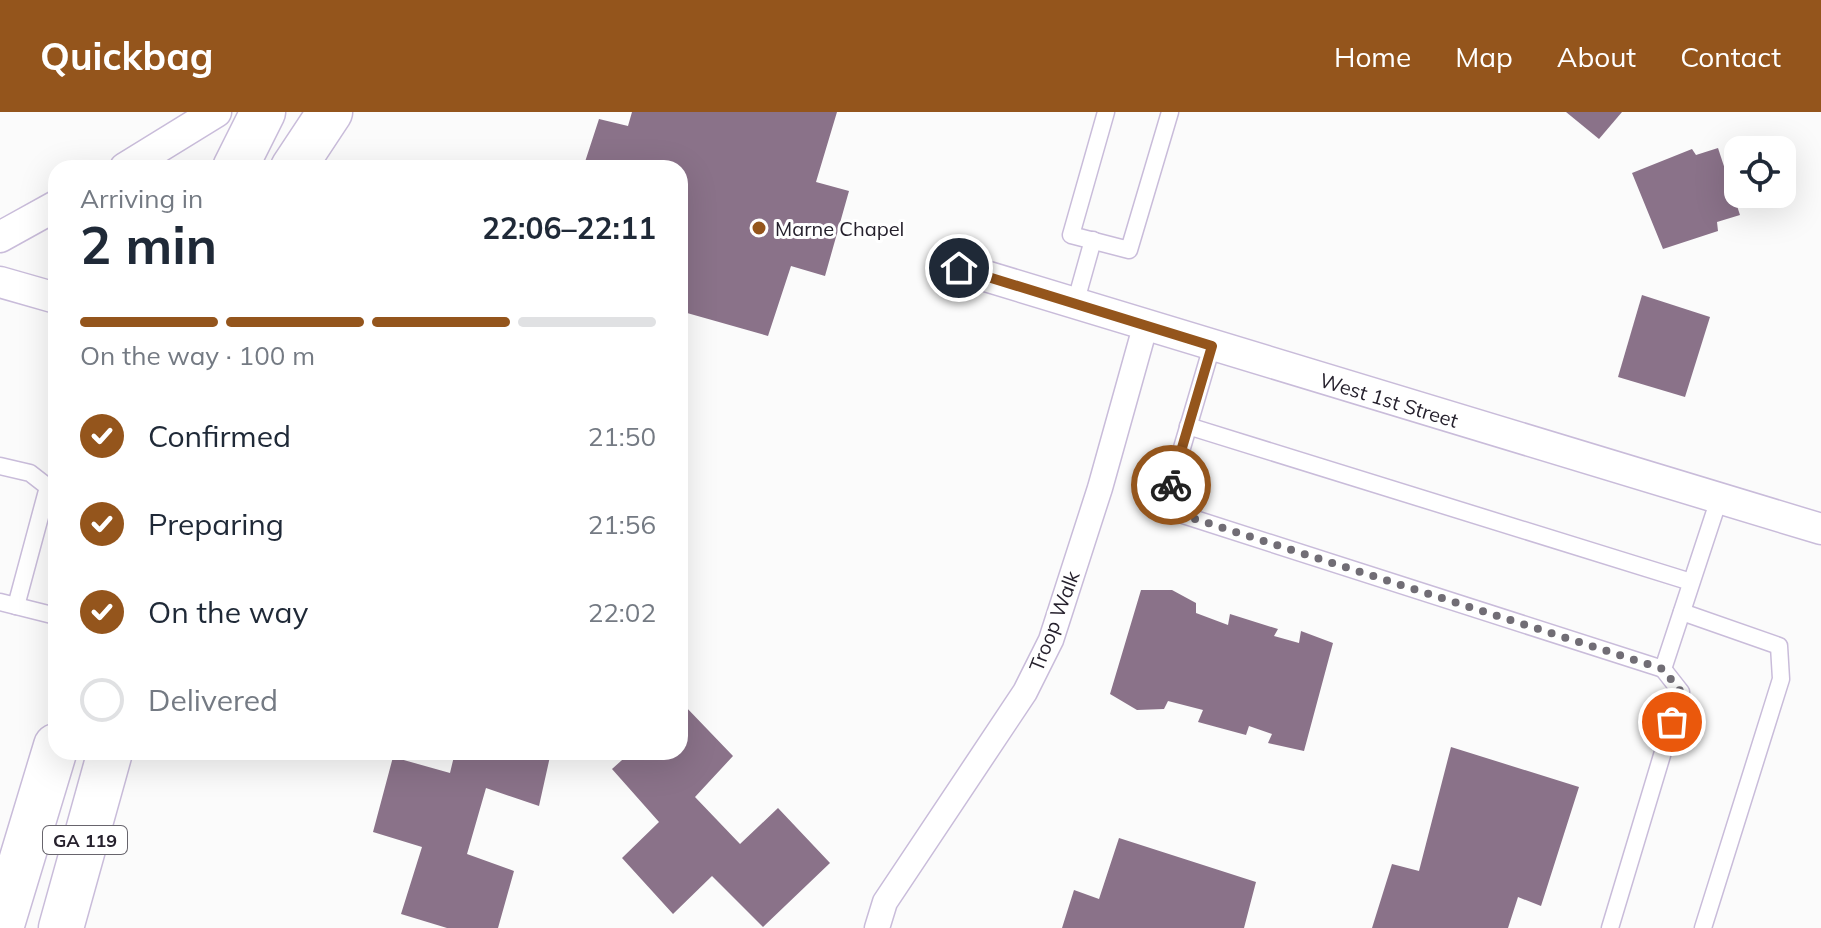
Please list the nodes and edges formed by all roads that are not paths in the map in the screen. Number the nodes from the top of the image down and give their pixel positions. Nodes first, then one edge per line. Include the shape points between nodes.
1 (216, 112) edge
2 (263, 112) edge
3 (330, 112) edge
4 (1106, 112) edge
5 (1170, 112) edge
6 (138, 160) edge
7 (239, 160) edge
8 (298, 160) edge
9 (48, 210) edge
10 (0, 237) edge
11 (1093, 240) junction
12 (959, 268) dead end
13 (0, 282) edge
14 (48, 296) edge
15 (1075, 304) junction
16 (1145, 327) junction
17 (1212, 346) junction
18 (1188, 426) junction
19 (0, 466) edge
20 (1719, 499) junction
21 (1821, 529) edge
22 (1691, 582) junction
23 (8, 604) edge
24 (1682, 612) junction
25 (48, 614) edge
26 (1663, 669) junction
27 (51, 760) edge
28 (108, 760) edge
29 (9, 874) edge
30 (1, 928) edge
31 (61, 928) edge
32 (877, 928) edge
33 (1610, 928) edge
34 (1703, 928) edge

1 - 6 street
2 - 7 main road
3 - 8 main road
4 - 11 lane via 1071,235
5 - 11 lane via 1129,250
9 - 10 street
11 - 15 lane
12 - 15 street, West 1st Street
13 - 14 street
15 - 16 street, West 1st Street
16 - 17 street, West 1st Street
16 - 32 street, Troop Walk via 1051,640 1025,692 885,902
17 - 18 lane
17 - 20 street, West 1st Street
18 - 22 lane
18 - 26 lane via 1164,509
19 - 23 lane via 30,473 48,487
20 - 21 street, West 1st Street
20 - 22 lane
22 - 24 lane
23 - 25 lane
24 - 26 lane
24 - 34 lane via 1779,646 1781,679
26 - 33 lane via 1681,692
27 - 29 main road, GA 119
28 - 31 main road, GA 119
29 - 30 main road, GA 119

